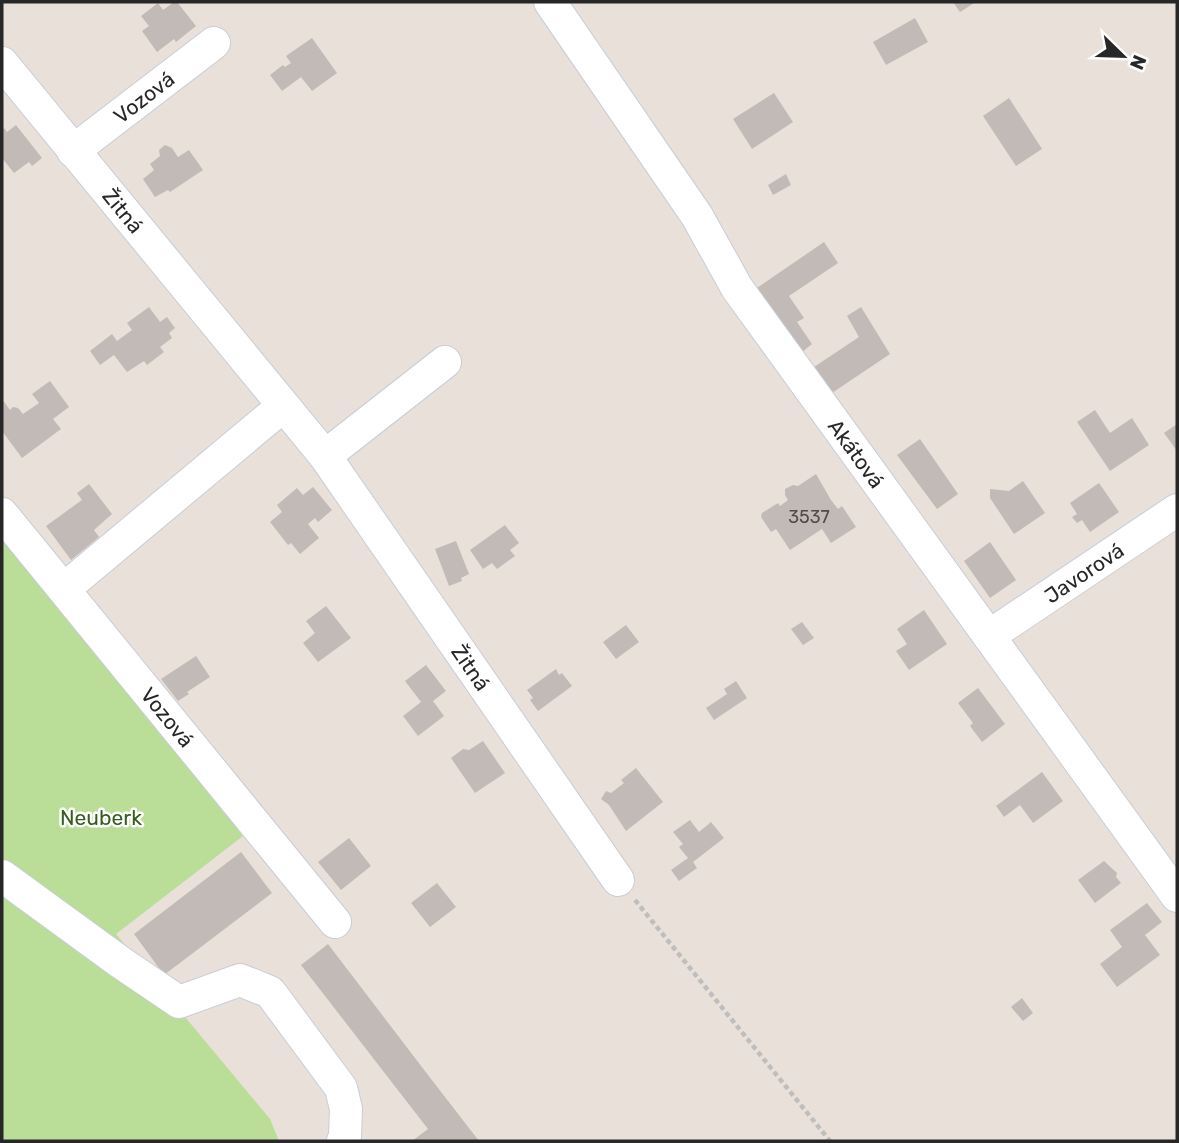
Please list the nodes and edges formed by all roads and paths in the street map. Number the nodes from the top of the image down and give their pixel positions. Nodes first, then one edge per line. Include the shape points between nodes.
1 (550, 2) edge
2 (214, 43) dead end
3 (2, 63) edge
4 (73, 150) junction
5 (445, 362) dead end
6 (283, 406) junction
7 (325, 456) junction
8 (1177, 510) edge
9 (2, 514) edge
10 (64, 589) junction
11 (989, 636) junction
12 (2, 876) edge
13 (618, 880) joint
14 (1177, 896) edge
15 (335, 922) dead end
16 (343, 1141) edge
17 (830, 1141) edge

1 - 11 street, Akátová via 696,216 737,288
2 - 4 street, Vozová
3 - 4 street, Žitná
4 - 6 street, Žitná
5 - 7 street
6 - 7 street, Žitná
6 - 10 street
7 - 13 street, Žitná
8 - 11 street, Javorová
9 - 10 street, Vozová
10 - 15 street, Vozová
11 - 14 street, Akátová
12 - 16 street via 179,1002 240,980 270,992 341,1088 346,1109
13 - 17 path

